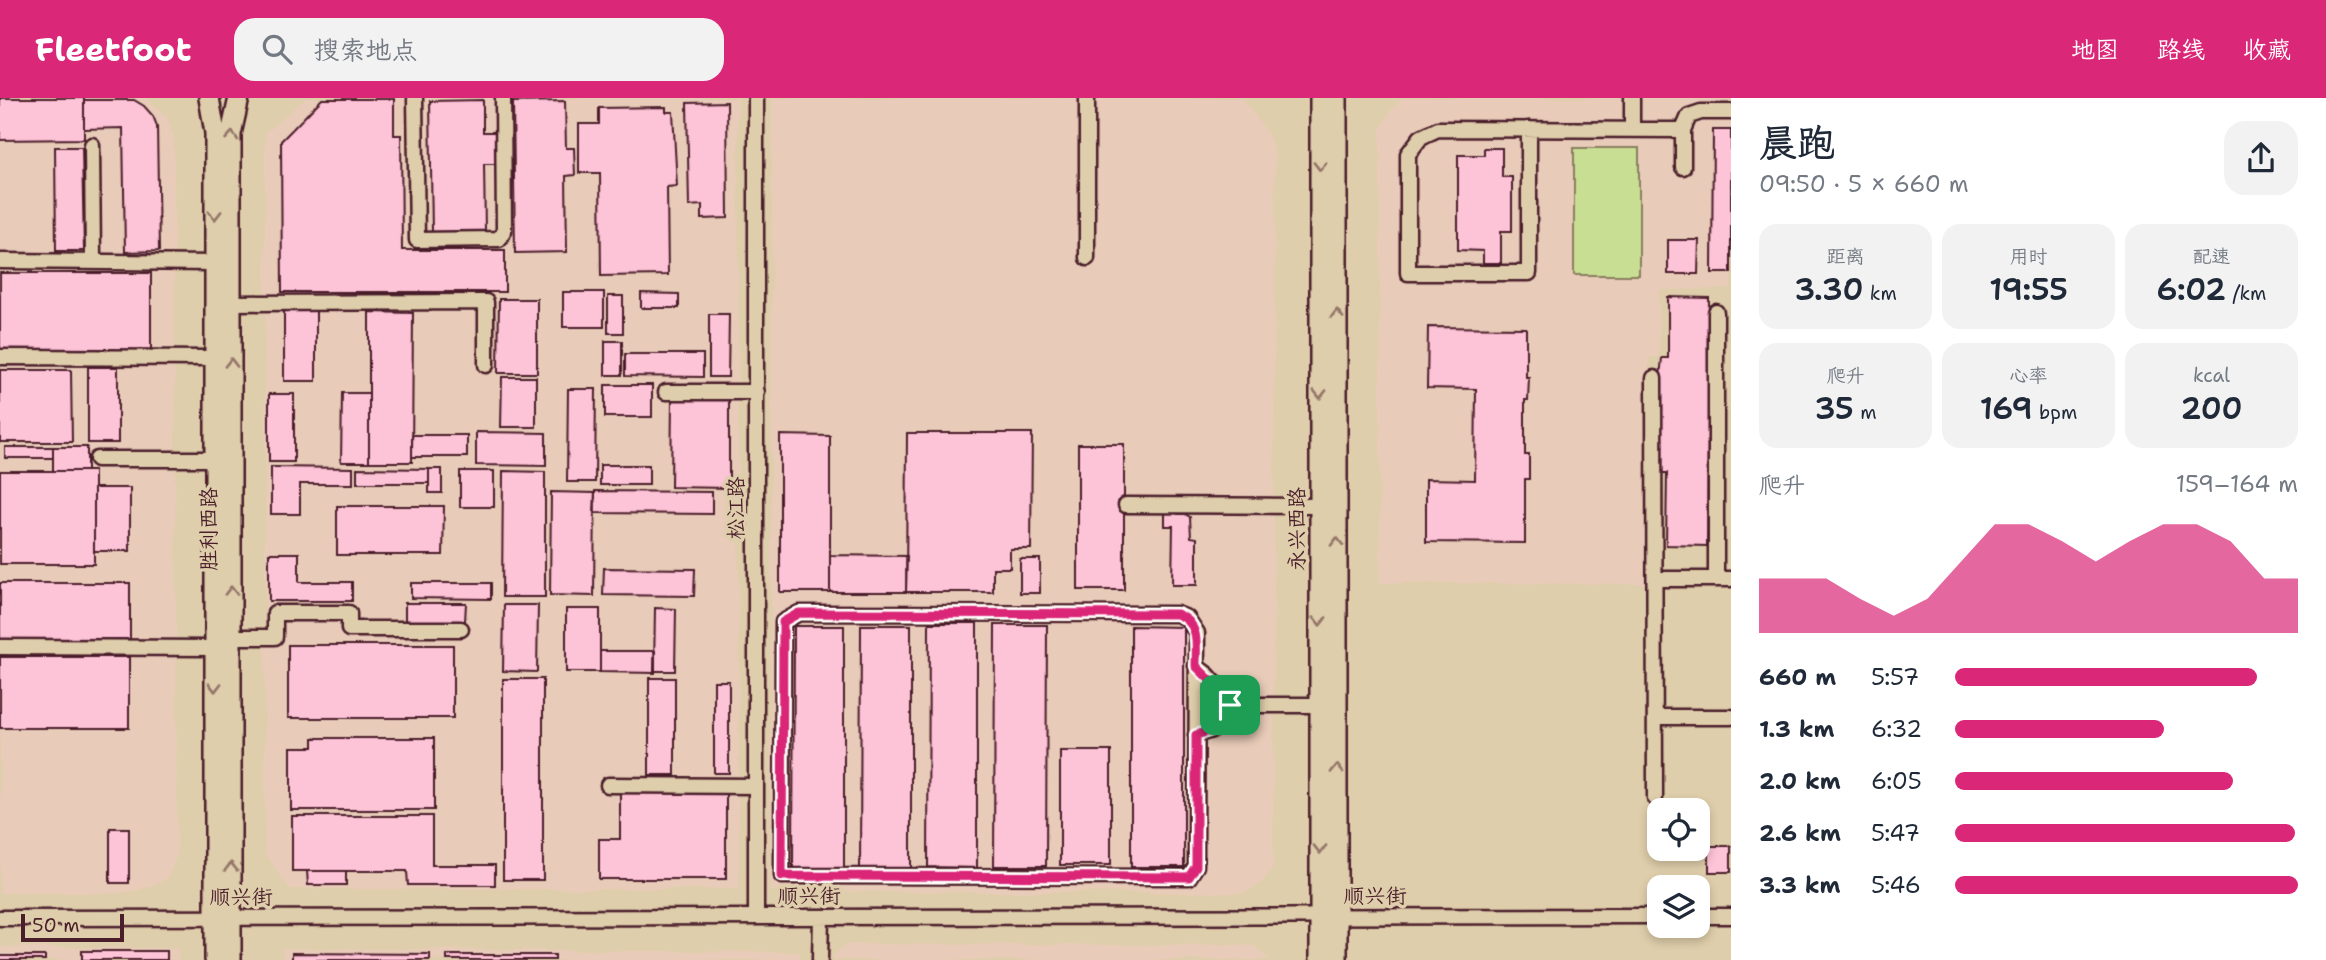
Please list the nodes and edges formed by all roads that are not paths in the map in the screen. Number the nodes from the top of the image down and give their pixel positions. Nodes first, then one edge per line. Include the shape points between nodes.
1 (209, 98) edge
2 (239, 98) edge
3 (415, 98) edge
4 (503, 98) edge
5 (756, 98) edge
6 (1087, 98) edge
7 (1321, 98) edge
8 (1337, 98) edge
9 (1632, 98) edge
10 (1731, 112) edge
11 (1529, 129) junction
12 (1632, 130) junction
13 (1683, 130) junction
14 (92, 145) dead end
15 (1683, 167) dead end
16 (1087, 258) dead end
17 (0, 261) edge
18 (93, 262) junction
19 (215, 263) junction
20 (231, 303) junction
21 (1716, 312) dead end
22 (0, 357) edge
23 (215, 358) junction
24 (486, 365) dead end
25 (1654, 378) dead end
26 (666, 391) dead end
27 (757, 393) junction
28 (97, 459) dead end
29 (215, 459) junction
30 (1126, 505) dead end
31 (1320, 506) junction
32 (1655, 579) junction
33 (1723, 579) edge
34 (460, 629) dead end
35 (223, 642) junction
36 (0, 647) edge
37 (1196, 666) junction
38 (1230, 705) junction
39 (1320, 705) junction
40 (1654, 717) junction
41 (1731, 717) edge
42 (1196, 735) junction
43 (608, 785) dead end
44 (756, 786) junction
45 (1655, 798) dead end
46 (1647, 916) edge
47 (1710, 916) edge
48 (1731, 916) edge
49 (756, 917) junction
50 (821, 917) junction
51 (1329, 917) junction
52 (0, 918) edge
53 (223, 918) junction
54 (215, 960) edge
55 (232, 960) edge
56 (820, 960) edge
57 (1321, 960) edge
58 (1337, 960) edge

1 -> 19 main road, 胜利西路 via 215,133
20 -> 2 main road, 胜利西路 via 231,134
3 - 4 street via 417,240 499,239 504,231
5 - 27 street, 松江路
6 - 16 street
7 -> 31 main road, 永兴西路
51 -> 8 main road, 永兴西路
9 - 12 street
10 - 13 street via 1689,116
11 - 11 street via 1529,273 1408,273 1408,154 1414,145 1438,129
11 - 12 street
12 - 13 street
13 - 15 street
14 - 18 street
17 - 18 street
18 - 19 street
19 - 23 main road, 胜利西路
20 - 24 street via 486,302
35 -> 20 main road, 胜利西路
21 - 33 street
22 - 23 street
23 - 29 main road, 胜利西路
25 - 32 street
26 - 27 street
27 - 44 street, 松江路
28 - 29 street
29 - 35 main road, 胜利西路
30 - 31 street
31 -> 39 main road, 永兴西路
32 - 33 street
32 - 40 street
34 - 35 street via 349,629 349,613 275,613 275,637
35 - 36 street
35 - 53 main road, 胜利西路
37 - 38 street via 1219,686
37 - 42 street
37 - 42 street via 1196,634 1187,618 1177,614 799,613 783,622 782,876 1189,877 1196,866
38 - 39 street
38 - 42 street via 1224,723
39 -> 51 main road, 永兴西路
40 - 41 street
40 - 45 street
43 - 44 street
44 - 49 street, 松江路
46 - 51 street, 顺兴街
47 - 48 street
49 - 50 street, 顺兴街
49 - 53 street, 顺兴街
50 - 51 street, 顺兴街
50 - 56 street
51 - 57 main road, 永兴西路
51 - 58 main road, 永兴西路
52 - 53 street, 顺兴街
53 - 54 main road, 胜利西路
53 - 55 main road, 胜利西路

